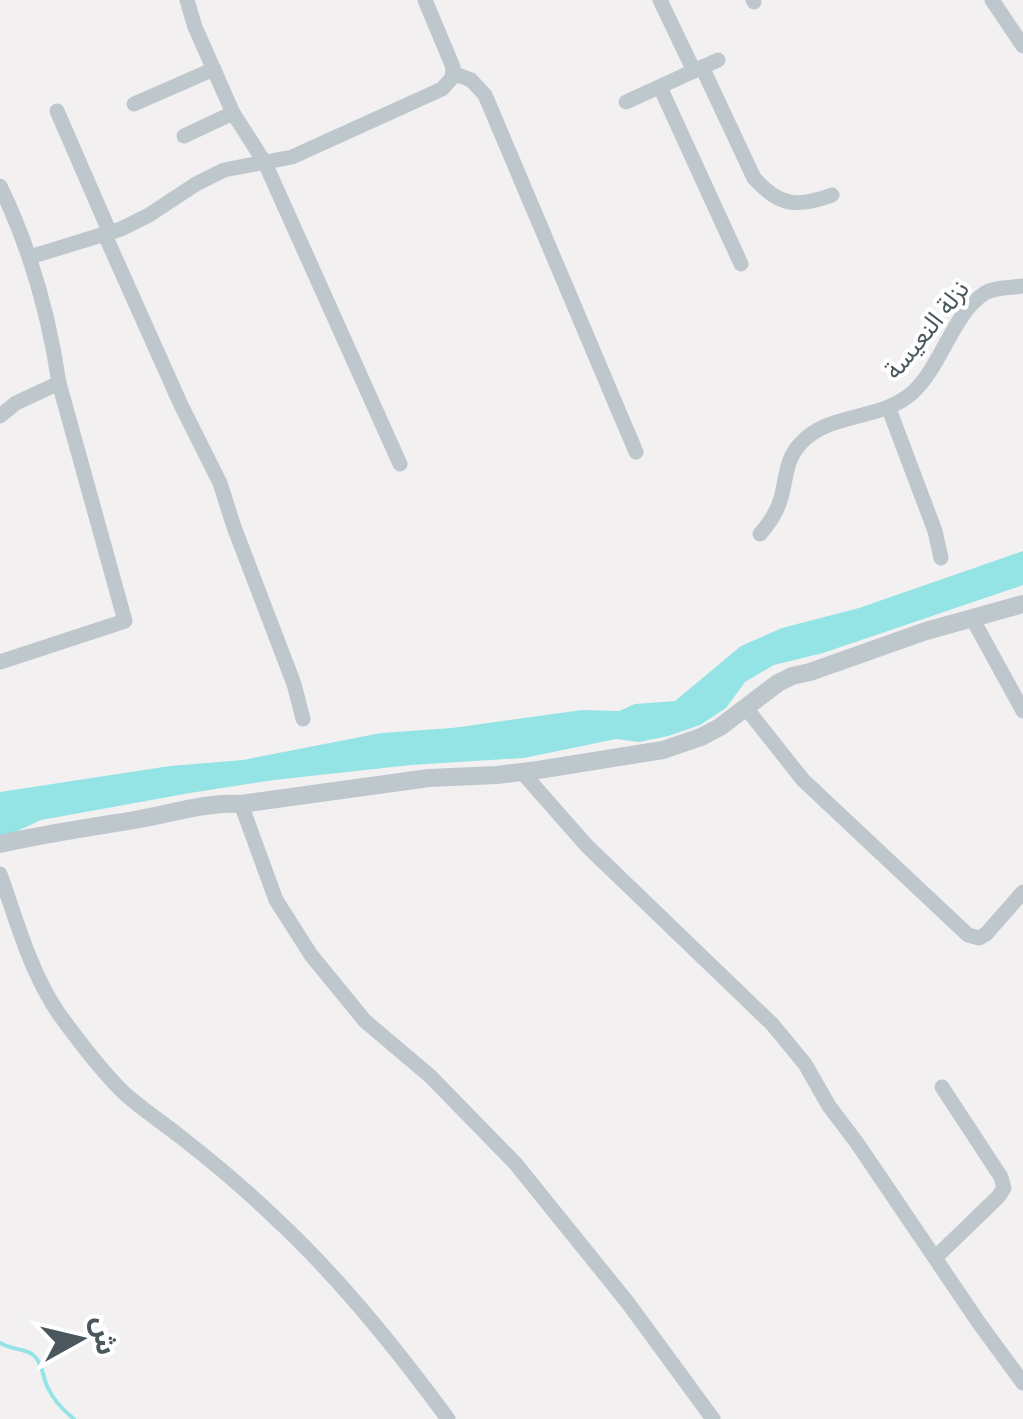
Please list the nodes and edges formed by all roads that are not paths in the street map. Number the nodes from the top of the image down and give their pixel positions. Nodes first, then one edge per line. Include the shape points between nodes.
1 (188, 0) edge
2 (425, 0) edge
3 (660, 0) edge
4 (992, 0) edge
5 (1023, 46) edge
6 (718, 60) dead end
7 (214, 69) junction
8 (698, 69) junction
9 (453, 72) junction
10 (660, 87) junction
11 (626, 102) dead end
12 (134, 104) dead end
13 (57, 111) dead end
14 (233, 113) junction
15 (184, 136) dead end
16 (265, 164) junction
17 (0, 186) edge
18 (832, 195) dead end
19 (108, 234) junction
20 (30, 257) junction
21 (741, 264) dead end
22 (1023, 286) edge
23 (58, 383) junction
24 (889, 408) junction
25 (0, 416) edge
26 (636, 452) dead end
27 (400, 464) dead end
28 (760, 534) dead end
29 (941, 558) dead end
30 (1023, 604) edge
31 (972, 618) junction
32 (0, 662) edge
33 (746, 708) junction
34 (1023, 711) edge
35 (304, 719) dead end
36 (521, 771) junction
37 (241, 804) junction
38 (0, 844) edge
39 (0, 874) edge
40 (1023, 892) edge
41 (942, 1087) dead end
42 (936, 1257) junction
43 (1023, 1384) edge
44 (448, 1419) edge
45 (713, 1419) edge

1 - 7 street
2 - 9 street
3 - 8 street
4 - 5 street
6 - 8 street
7 - 12 street
7 - 14 street
8 - 10 street
8 - 18 street via 763,188 789,203
9 - 16 street via 442,90
9 - 26 street via 471,80 488,102
10 - 11 street
10 - 21 street
13 - 19 street
14 - 15 street
14 - 16 street
16 - 19 street via 224,170
16 - 27 street
17 - 20 street
19 - 20 street
19 - 35 street via 220,482
20 - 23 street
22 - 24 street, نزلة النعيسة via 982,296 919,386
23 - 25 street
23 - 32 street via 125,621
24 - 28 street, نزلة النعيسة via 824,427 799,445 788,462 780,504
24 - 29 street
30 - 31 street
31 - 33 street via 792,676
31 - 34 street
33 - 36 street via 720,727 663,750
33 - 40 street via 802,780 968,935 982,937
36 - 37 street
36 - 42 street via 587,846 792,1047
37 - 38 street via 216,803
37 - 45 street via 276,900 310,955 365,1021 516,1164
39 - 44 street via 48,995 109,1078 277,1219 355,1301
41 - 42 street via 1004,1188
42 - 43 street

